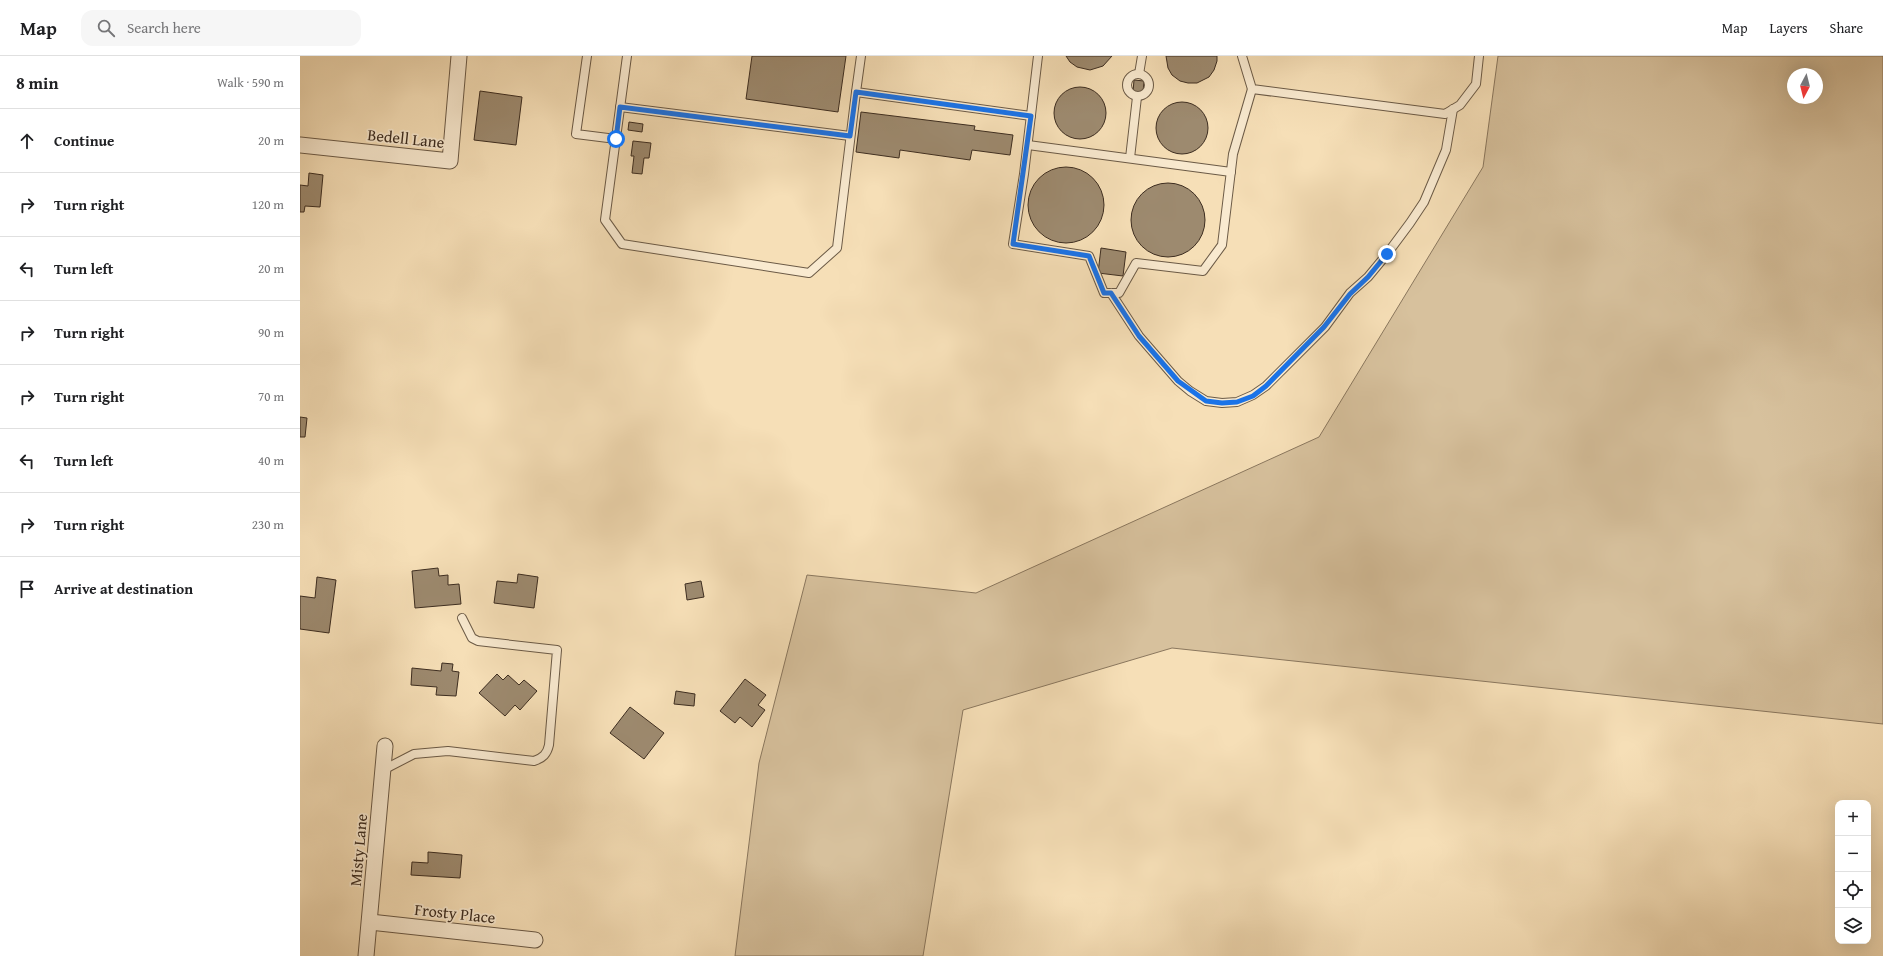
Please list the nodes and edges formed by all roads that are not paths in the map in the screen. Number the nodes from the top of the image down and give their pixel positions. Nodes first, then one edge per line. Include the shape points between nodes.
1 (459, 56) edge
2 (587, 56) edge
3 (627, 56) edge
4 (861, 56) edge
5 (1038, 56) edge
6 (1142, 56) edge
7 (1242, 56) edge
8 (1480, 56) edge
9 (1139, 74) junction
10 (1252, 89) junction
11 (856, 92) junction
12 (1137, 97) junction
13 (620, 107) junction
14 (1453, 109) junction
15 (1031, 116) junction
16 (850, 136) junction
17 (616, 139) junction
18 (300, 145) edge
19 (1028, 145) junction
20 (1130, 158) junction
21 (1231, 172) junction
22 (1111, 293) junction
23 (462, 618) dead end
24 (385, 746) dead end
25 (383, 770) junction
26 (370, 922) junction
27 (535, 940) dead end
28 (366, 956) edge

1 - 18 street, Bedell Lane via 450,161
2 - 17 lane via 576,134
3 - 13 lane
4 - 11 lane
5 - 15 lane
6 - 9 lane
7 - 10 lane
8 - 14 lane via 1476,84 1460,105
9 - 12 lane via 1147,78 1149,87 1145,94
9 - 12 lane via 1131,76 1126,84 1129,93
10 - 14 lane via 1445,114
10 - 21 lane via 1233,154
11 - 15 lane
11 - 16 lane
12 - 20 lane
13 - 16 lane
13 - 17 lane
14 - 22 lane via 1446,150 1424,202 1410,223 1368,277 1350,294 1324,327 1253,396 1237,402 1222,403 1206,401 1190,390 1178,381 1139,336
15 - 19 lane
16 - 17 lane via 836,248 808,273 622,244 605,220
19 - 20 lane
19 - 22 lane via 1013,244 1089,256 1104,293
20 - 21 lane
21 - 22 lane via 1222,245 1203,271 1136,263 1119,293
23 - 25 lane via 472,638 478,641 557,650 547,753 534,761 448,751 414,754
24 - 25 street, Misty Lane
25 - 26 street, Misty Lane
26 - 27 street, Frosty Place
26 - 28 street, Misty Lane

